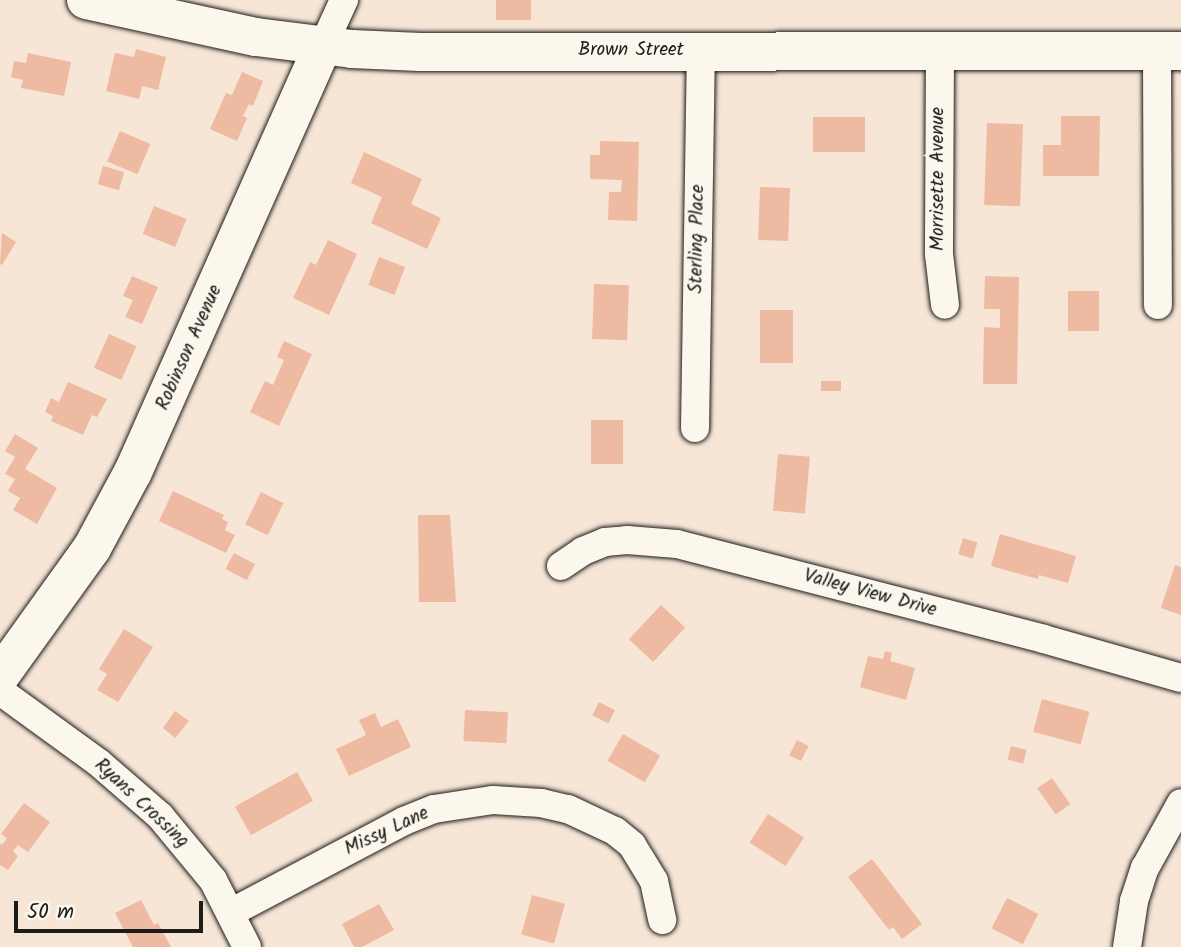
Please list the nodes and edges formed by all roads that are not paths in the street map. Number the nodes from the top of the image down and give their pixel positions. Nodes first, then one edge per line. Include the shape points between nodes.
1 (86, 0) edge
2 (344, 0) edge
3 (323, 46) junction
4 (701, 51) junction
5 (940, 51) junction
6 (1169, 51) edge
7 (946, 305) dead end
8 (1158, 306) dead end
9 (695, 428) dead end
10 (561, 566) dead end
11 (0, 676) edge
12 (1181, 678) edge
13 (0, 691) edge
14 (1181, 803) edge
15 (232, 912) junction
16 (662, 920) dead end
17 (247, 947) edge
18 (1127, 947) edge

1 - 3 street, Brown Street via 256,37
2 - 3 street, Robinson Avenue
3 - 4 street, Brown Street via 420,52
3 - 11 street, Robinson Avenue via 134,472 85,558
4 - 5 street, Brown Street
4 - 9 street, Sterling Place
5 - 6 street, Brown Street
5 - 7 street, Morrisette Avenue via 939,254
6 - 8 street
10 - 12 street, Valley View Drive via 604,542 677,544
13 - 15 street, Ryans Crossing via 99,763 160,816 213,880
14 - 18 street via 1145,868
15 - 16 street, Missy Lane via 404,821 434,809 493,800 568,809 615,831 632,845 654,881
15 - 17 street, Ryans Crossing

